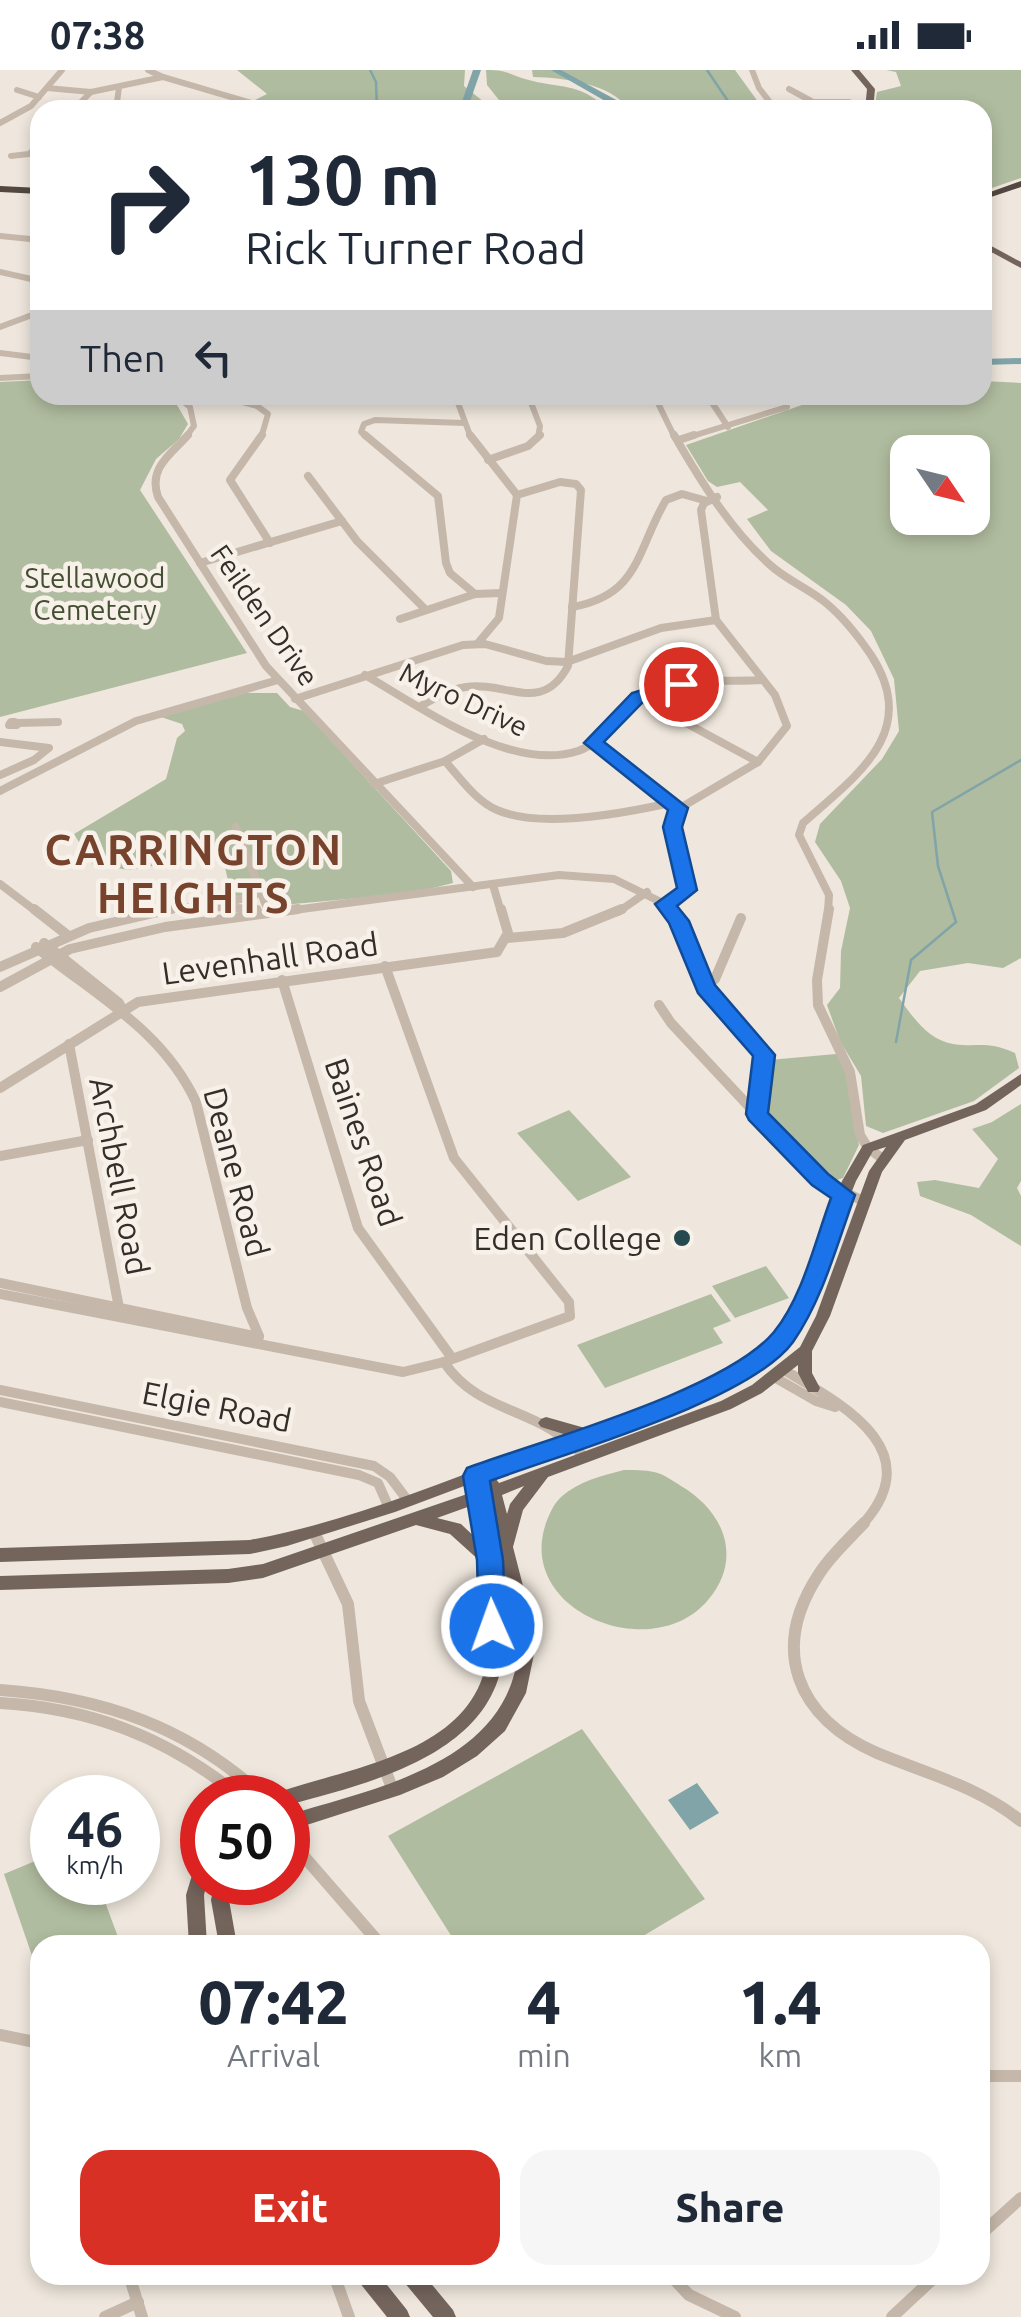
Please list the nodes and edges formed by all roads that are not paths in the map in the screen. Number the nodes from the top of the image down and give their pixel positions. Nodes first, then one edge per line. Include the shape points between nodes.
1 (62, 70) edge
2 (148, 70) edge
3 (752, 70) edge
4 (855, 70) edge
5 (163, 78) junction
6 (119, 87) junction
7 (48, 88) junction
8 (789, 89) dead end
9 (16, 90) dead end
10 (90, 92) junction
11 (39, 97) junction
12 (35, 100) edge
13 (82, 100) edge
14 (117, 100) edge
15 (240, 100) edge
16 (768, 100) edge
17 (809, 100) edge
18 (870, 100) edge
19 (30, 103) edge
20 (0, 119) edge
21 (30, 153) edge
22 (11, 156) dead end
23 (0, 186) edge
24 (30, 188) edge
25 (1019, 190) edge
26 (992, 199) edge
27 (0, 236) edge
28 (30, 239) edge
29 (992, 253) edge
30 (1021, 268) edge
31 (0, 272) edge
32 (30, 279) edge
33 (30, 316) edge
34 (0, 327) edge
35 (0, 352) edge
36 (30, 358) edge
37 (30, 376) edge
38 (0, 378) edge
39 (187, 405) edge
40 (246, 405) edge
41 (458, 405) edge
42 (532, 405) edge
43 (660, 405) edge
44 (714, 405) edge
45 (787, 407) dead end
46 (464, 423) junction
47 (728, 426) junction
48 (679, 440) junction
49 (488, 460) junction
50 (308, 476) dead end
51 (518, 495) junction
52 (712, 499) junction
53 (342, 522) junction
54 (270, 543) junction
55 (200, 564) junction
56 (502, 593) junction
57 (474, 594) junction
58 (572, 607) junction
59 (426, 610) junction
60 (400, 619) dead end
61 (716, 620) junction
62 (478, 643) junction
63 (568, 662) junction
64 (365, 676) junction
65 (278, 680) junction
66 (763, 680) junction
67 (638, 697) junction
68 (295, 699) junction
69 (421, 706) junction
70 (58, 722) dead end
71 (10, 725) edge
72 (46, 728) dead end
73 (484, 739) junction
74 (0, 742) edge
75 (593, 743) junction
76 (445, 761) junction
77 (758, 762) junction
78 (0, 775) edge
79 (374, 784) junction
80 (0, 791) edge
81 (674, 806) junction
82 (236, 826) dead end
83 (0, 884) edge
84 (492, 884) junction
85 (472, 888) junction
86 (262, 889) junction
87 (646, 892) junction
88 (665, 904) junction
89 (211, 905) junction
90 (268, 911) junction
91 (161, 914) junction
92 (741, 918) dead end
93 (166, 927) junction
94 (66, 934) junction
95 (507, 938) junction
96 (40, 945) junction
97 (53, 956) junction
98 (385, 966) junction
99 (0, 967) edge
100 (282, 980) junction
101 (1, 984) edge
102 (706, 988) junction
103 (659, 1005) dead end
104 (122, 1011) junction
105 (69, 1044) junction
106 (1021, 1078) edge
107 (0, 1088) edge
108 (759, 1096) junction
109 (742, 1099) junction
110 (756, 1114) junction
111 (900, 1137) junction
112 (88, 1140) junction
113 (868, 1148) junction
114 (0, 1156) edge
115 (884, 1159) junction
116 (844, 1195) junction
117 (865, 1202) junction
118 (0, 1283) edge
119 (0, 1294) edge
120 (247, 1308) junction
121 (118, 1311) junction
122 (238, 1335) junction
123 (259, 1336) junction
124 (778, 1344) junction
125 (287, 1350) junction
126 (805, 1351) junction
127 (448, 1360) junction
128 (777, 1371) junction
129 (725, 1382) junction
130 (814, 1388) junction
131 (0, 1390) edge
132 (0, 1402) edge
133 (840, 1408) junction
134 (546, 1423) joint
135 (156, 1428) junction
136 (577, 1437) junction
137 (584, 1457) junction
138 (334, 1464) junction
139 (546, 1471) junction
140 (482, 1474) junction
141 (488, 1493) junction
142 (408, 1501) junction
143 (389, 1508) junction
144 (411, 1520) junction
145 (314, 1532) junction
146 (323, 1552) junction
147 (0, 1555) edge
148 (498, 1557) junction
149 (0, 1584) edge
150 (515, 1590) junction
151 (490, 1593) junction
152 (0, 1690) edge
153 (20, 1698) junction
154 (0, 1704) edge
155 (134, 1714) junction
156 (126, 1727) junction
157 (382, 1769) junction
158 (208, 1775) edge
159 (238, 1775) edge
160 (392, 1788) junction
161 (310, 1791) edge
162 (310, 1816) edge
163 (1021, 1821) edge
164 (310, 1864) edge
165 (195, 1905) edge
166 (221, 1905) edge
167 (197, 1935) edge
168 (226, 1935) edge
169 (372, 1935) edge
170 (0, 2034) edge
171 (30, 2041) edge
172 (990, 2076) edge
173 (1021, 2076) edge
174 (1021, 2198) edge
175 (990, 2227) edge
176 (132, 2285) edge
177 (338, 2285) edge
178 (374, 2285) edge
179 (419, 2285) edge
180 (680, 2285) edge
181 (926, 2285) edge
182 (140, 2310) edge
183 (105, 2317) edge
184 (349, 2317) edge
185 (400, 2317) edge
186 (446, 2317) edge
187 (735, 2317) edge
188 (892, 2317) edge

1 - 7 street
2 - 5 street
3 - 16 street
4 - 18 main road via 872,89
5 - 6 street
5 - 15 street
6 - 10 street
6 - 14 street
7 - 10 street
7 - 11 street
8 - 17 street
9 - 11 street
10 - 13 street
11 - 12 street
19 - 20 street
21 - 22 street
23 - 24 highway
25 - 26 highway
27 - 28 street
29 - 30 main road
31 - 32 street
33 - 34 street
35 - 36 street
37 - 38 street
39 - 55 street, Feilden Drive via 194,426 161,462 153,482
40 - 54 street via 267,412 260,443 230,480
41 - 46 street
42 - 49 street via 540,436
43 - 48 street
44 - 47 street
45 - 47 street
46 - 49 street
46 - 57 street via 375,420 361,432 438,496 446,563
47 - 48 street
48 - 52 street
49 - 51 street
50 - 53 street
51 - 56 street
51 - 58 street via 560,482 581,488
52 - 58 street via 682,494 666,500 628,584
52 - 61 street via 701,510
52 - 113 street via 762,558 847,624 890,694 884,734 871,759 803,823 799,835 829,895 818,1005 850,1072
53 - 54 street
53 - 59 street
54 - 55 street
55 - 65 street, Feilden Drive
56 - 57 street
56 - 62 street via 498,622
57 - 59 street
58 - 63 street
59 - 60 street
61 - 63 street via 661,628
61 - 66 street
62 - 63 street
62 - 64 street
63 - 69 street via 562,680 540,694 470,686
64 - 68 street
64 - 69 street, Myro Drive
65 - 68 street, Feilden Drive
65 - 80 street via 136,721
66 - 67 street via 681,684
66 - 77 street via 786,726
67 - 75 street
67 - 77 street
68 - 79 street, Feilden Drive
69 - 73 street, Myro Drive
70 - 71 street
71 - 72 street
73 - 75 street, Myro Drive via 544,755
73 - 76 street
74 - 78 street via 49,748
75 - 81 street
76 - 79 street
76 - 81 street via 487,804 524,818
77 - 81 street
79 - 85 street, Feilden Drive
81 - 88 street via 672,827 687,890
82 - 86 street
83 - 94 street
84 - 85 street
84 - 87 street via 586,875
84 - 95 street
85 - 90 street
86 - 89 street
86 - 90 street
87 - 88 street
87 - 95 street via 623,911 551,938
88 - 102 street
89 - 90 street
89 - 91 street
90 - 93 street
91 - 93 street
91 - 94 street
92 - 102 street
93 - 97 street
94 - 96 street
95 - 98 street, Levenhall Road via 493,953
96 - 97 street, Deane Road
96 - 99 street
97 - 101 street
97 - 104 street, Deane Road
98 - 100 street, Levenhall Road
98 - 127 street via 454,1158 572,1312
100 - 104 street, Levenhall Road via 158,998
100 - 127 street, Baines Road via 358,1228
102 - 108 street via 762,1050
103 - 109 street
104 - 105 street, Levenhall Road
104 - 120 street, Deane Road via 184,1071
105 - 107 street, Levenhall Road
105 - 112 street, Archbell Road
106 - 111 main road via 982,1107
108 - 109 street
108 - 110 street
109 - 110 street
110 - 116 street via 820,1180
111 - 113 main road
111 - 115 main road
112 - 114 street
112 - 121 street, Archbell Road
113 - 115 street
113 - 116 main road
115 - 117 main road
116 - 117 street
116 - 124 main road via 804,1301
117 - 126 main road
118 - 121 street
119 - 121 street
120 - 122 street, Deane Road
120 - 123 street, Deane Road
121 - 122 street
122 - 123 street
122 - 125 street
123 - 125 street
124 - 128 main road
124 - 129 main road
125 - 127 street via 403,1372
126 - 128 main road
126 - 130 main road via 803,1367
127 - 134 street, Baines Road via 458,1384 475,1398
128 - 129 main road
128 - 130 street
128 - 133 street via 816,1401
128 - 137 main road via 742,1398
129 - 136 main road
130 - 133 street
131 - 135 street, Elgie Road
132 - 135 street, Elgie Road
133 - 163 street via 878,1444 885,1490 872,1518 830,1559 806,1600 791,1656 800,1688 826,1722 856,1742 988,1798
134 - 136 main road
135 - 138 street, Elgie Road
136 - 137 street
136 - 140 main road
137 - 139 main road
138 - 142 street, Elgie Road via 383,1471
138 - 143 street, Elgie Road via 378,1483
139 - 141 main road
139 - 148 main road via 516,1508
140 - 141 main road
140 - 142 main road
141 - 144 main road
141 - 148 main road
142 - 143 main road
143 - 145 main road
144 - 146 main road
144 - 148 main road via 456,1529
145 - 146 street
145 - 147 main road via 250,1547
146 - 149 main road via 228,1576
146 - 157 street via 348,1604 359,1702
148 - 150 main road
148 - 151 main road
150 - 151 main road
150 - 160 main road via 526,1658 510,1710 462,1758
151 - 157 main road via 496,1652 480,1704 444,1736
152 - 153 street
153 - 154 street
153 - 155 street via 91,1701
153 - 156 street
155 - 156 street
155 - 159 street via 208,1750
156 - 158 street via 174,1749
157 - 160 street
157 - 161 main road
160 - 162 main road
164 - 169 street
165 - 167 main road
166 - 168 main road
170 - 171 street
172 - 173 street
174 - 175 street
176 - 182 street
177 - 184 street
178 - 185 main road
179 - 186 main road
180 - 187 street
181 - 188 street
182 - 183 street

